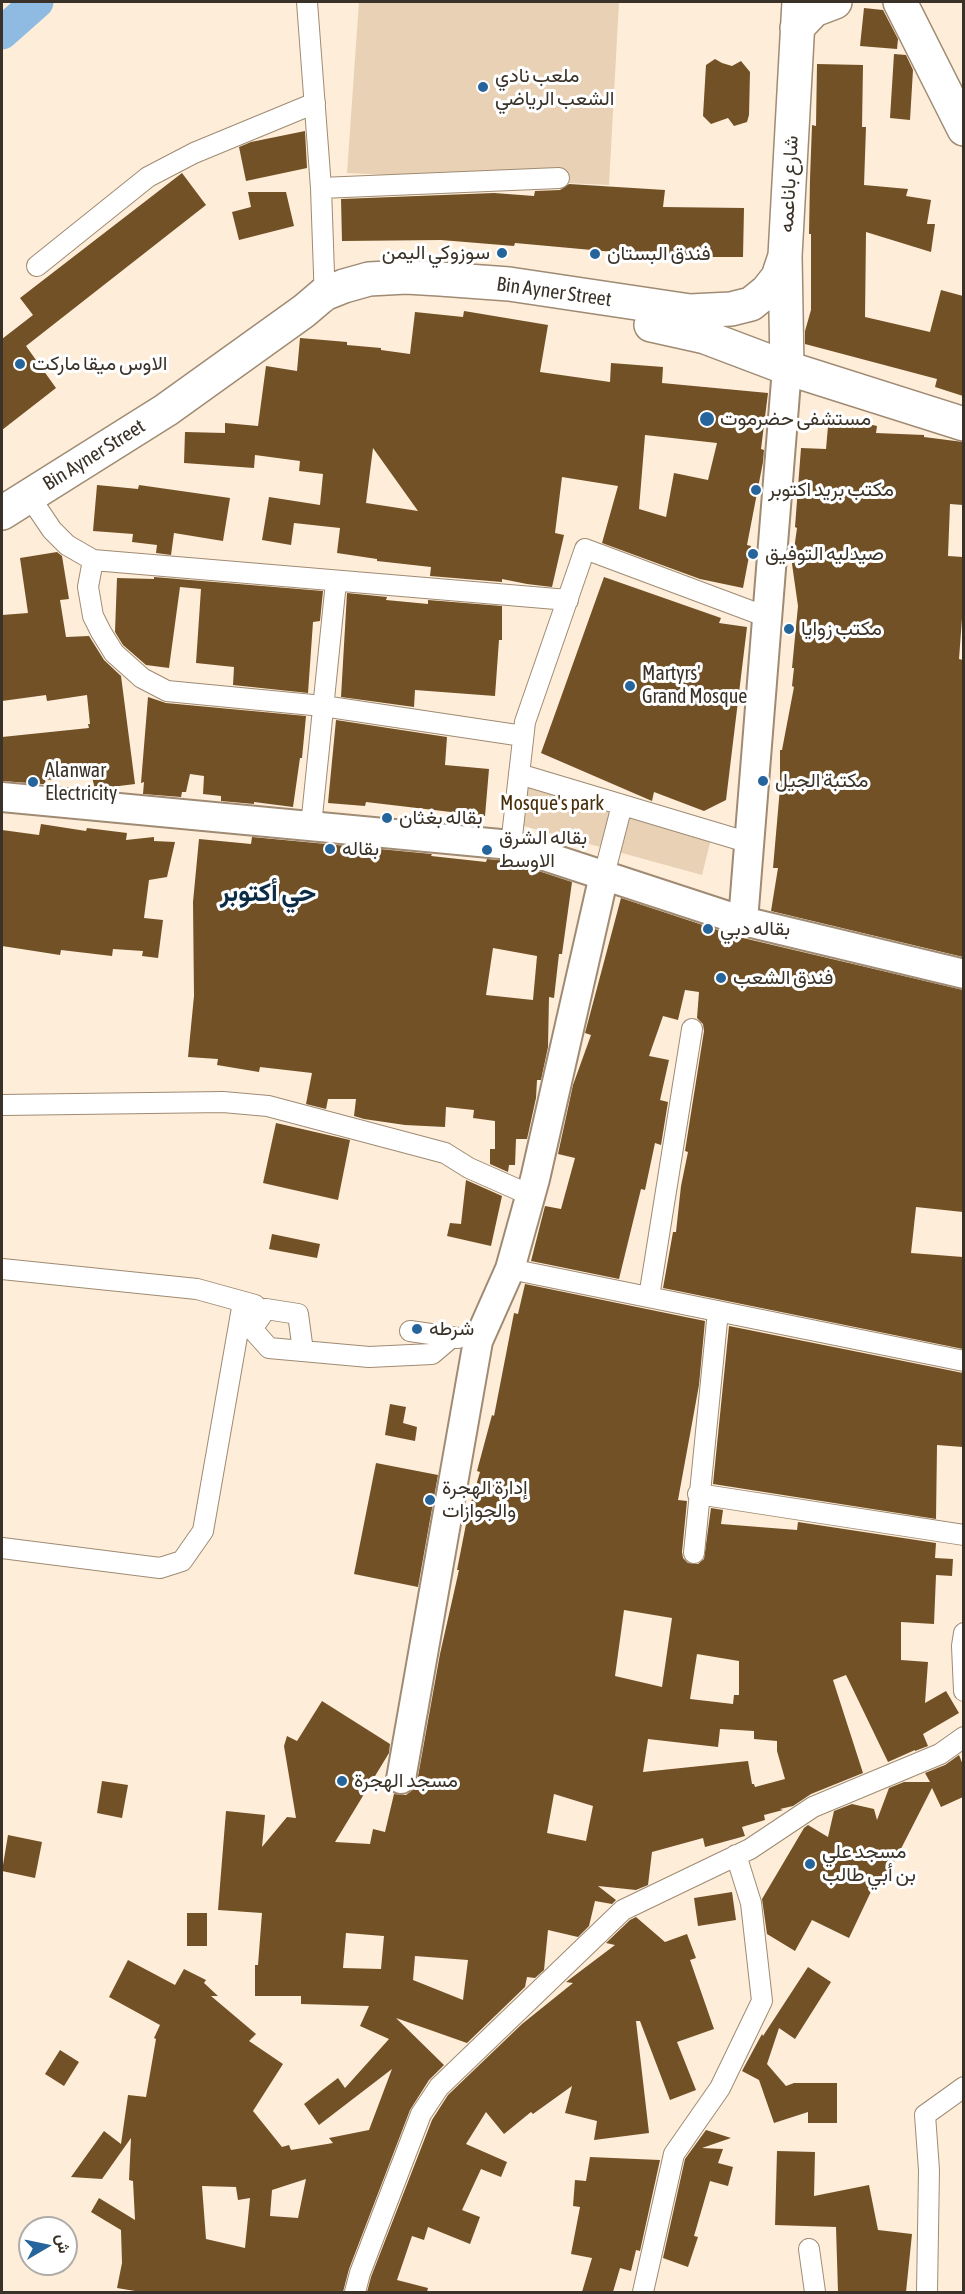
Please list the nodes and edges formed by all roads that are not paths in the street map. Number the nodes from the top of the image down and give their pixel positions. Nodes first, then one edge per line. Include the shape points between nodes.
1 (308, 2) edge
2 (835, 2) edge
3 (898, 4) edge
4 (798, 15) edge
5 (315, 103) junction
6 (961, 120) edge
7 (559, 178) dead end
8 (321, 188) junction
9 (785, 256) junction
10 (37, 266) dead end
11 (318, 304) junction
12 (787, 368) junction
13 (963, 424) edge
14 (29, 496) junction
15 (2, 513) edge
16 (93, 560) junction
17 (336, 582) junction
18 (568, 600) junction
19 (767, 617) junction
20 (323, 706) junction
21 (523, 736) junction
22 (519, 774) junction
23 (2, 796) edge
24 (622, 805) junction
25 (311, 826) junction
26 (750, 843) junction
27 (511, 845) junction
28 (604, 875) junction
29 (743, 921) junction
30 (963, 974) edge
31 (692, 1029) dead end
32 (2, 1105) edge
33 (530, 1196) junction
34 (2, 1269) edge
35 (510, 1269) junction
36 (649, 1297) junction
37 (243, 1302) junction
38 (266, 1309) junction
39 (718, 1311) junction
40 (410, 1331) dead end
41 (465, 1339) junction
42 (303, 1351) junction
43 (963, 1361) edge
44 (698, 1494) junction
45 (963, 1534) edge
46 (2, 1548) edge
47 (694, 1553) dead end
48 (963, 1633) edge
49 (963, 1691) edge
50 (963, 1737) edge
51 (401, 1779) dead end
52 (736, 1855) junction
53 (963, 2087) edge
54 (809, 2249) dead end
55 (355, 2292) edge
56 (643, 2292) edge
57 (815, 2292) edge
58 (927, 2292) edge

1 - 5 street
2 - 4 highway
3 - 6 highway
4 - 9 highway, شارع باناعمه
5 - 8 street
5 - 10 street via 194,153 148,177
7 - 8 street
8 - 11 street
9 - 11 highway, Bin Ayner Street via 778,277 767,291 751,304 731,309 690,311 509,284 406,277 369,279
9 - 12 highway, شارع باناعمه
11 - 12 highway, Bin Ayner Street via 405,296 621,318 705,337
11 - 14 highway, Bin Ayner Street via 166,410
12 - 13 highway, Bin Ayner Street
12 - 19 street
14 - 15 highway, Bin Ayner Street
14 - 16 street via 52,530 67,545
16 - 17 street
16 - 20 street via 88,587 93,616 114,652 142,678 167,691
17 - 18 street
17 - 20 street
18 - 19 street via 585,549
18 - 21 street
19 - 26 street
20 - 21 street
20 - 25 street
21 - 22 street
22 - 24 street
22 - 27 street
23 - 25 street
24 - 26 street
24 - 28 street
25 - 27 street
26 - 29 street
27 - 28 street
28 - 29 street
28 - 33 street
29 - 30 street
31 - 36 street
32 - 33 street via 223,1102 268,1106 445,1153
33 - 35 street
34 - 37 street via 197,1289
35 - 36 street
35 - 41 street
36 - 39 street
37 - 38 street
37 - 46 street via 203,1531 182,1561 160,1568
38 - 42 street via 298,1314
38 - 42 street via 252,1329 269,1348
39 - 43 street
39 - 44 street
40 - 41 street
41 - 42 street via 432,1354 369,1357
41 - 51 street
44 - 45 street
44 - 47 street
48 - 49 street
50 - 52 street via 940,1755 813,1806
52 - 55 street via 623,1910 439,2087 422,2114
52 - 56 street via 752,1903 762,2001 720,2088 674,2154
53 - 58 street via 924,2115 929,2170
54 - 57 street

